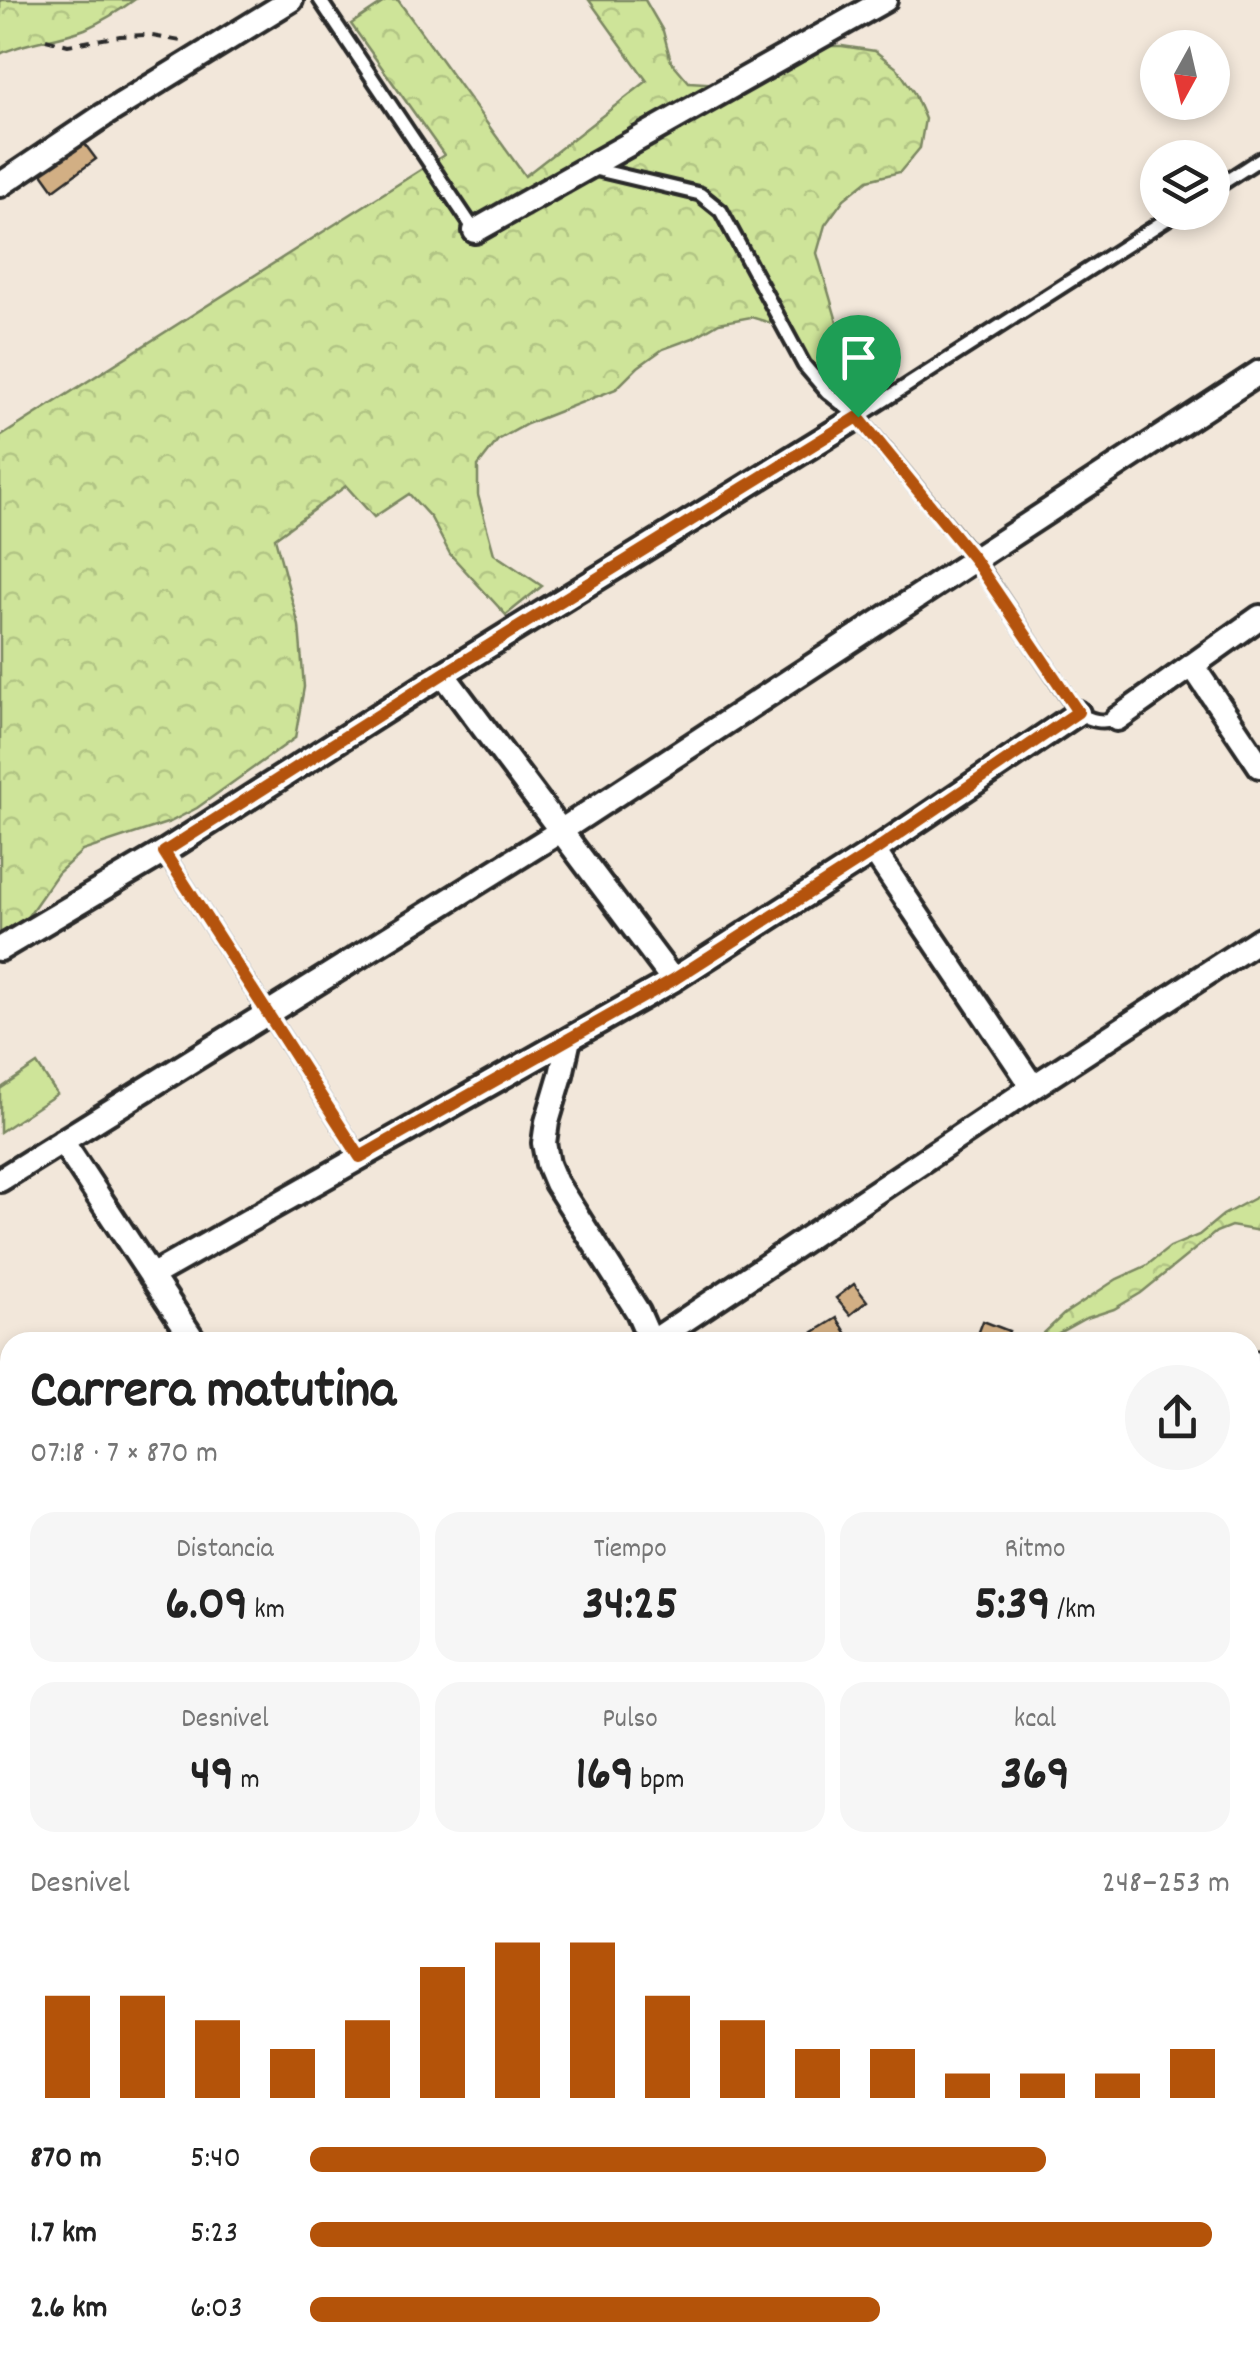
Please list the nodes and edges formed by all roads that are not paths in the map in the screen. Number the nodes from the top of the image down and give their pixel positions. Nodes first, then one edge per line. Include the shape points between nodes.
1 (291, 0) edge
2 (320, 0) edge
3 (885, 0) edge
4 (1260, 160) edge
5 (589, 168) junction
6 (1230, 179) edge
7 (0, 185) edge
8 (1150, 230) edge
9 (476, 231) joint
10 (1260, 372) edge
11 (858, 417) junction
12 (974, 559) junction
13 (1260, 617) edge
14 (1192, 665) junction
15 (443, 674) junction
16 (1078, 712) junction
17 (1117, 719) joint
18 (1260, 766) edge
19 (562, 830) junction
20 (874, 851) junction
21 (164, 852) junction
22 (1260, 939) edge
23 (0, 949) edge
24 (673, 980) junction
25 (267, 1013) junction
26 (569, 1039) junction
27 (1033, 1087) junction
28 (62, 1141) junction
29 (360, 1157) junction
30 (0, 1180) edge
31 (151, 1276) junction
32 (188, 1332) edge
33 (647, 1332) edge
34 (667, 1332) edge

1 - 7 street
2 - 9 lane
3 - 5 street
4 - 6 lane
5 - 9 street
5 - 11 lane via 700,194 721,211 804,365
8 - 11 lane
10 - 12 street
11 - 12 lane
11 - 15 street
12 - 16 lane
12 - 19 street
13 - 14 street
14 - 17 street
14 - 18 street
15 - 19 street
15 - 21 street
16 - 17 lane via 1102,722
16 - 20 street
19 - 24 street
19 - 25 street
20 - 24 street
20 - 27 street
21 - 23 street
21 - 25 lane
22 - 27 street
24 - 26 street
25 - 28 street
25 - 29 lane
26 - 29 street
26 - 33 street via 547,1122 548,1164
27 - 34 street
28 - 30 street
28 - 31 street
29 - 31 street
31 - 32 street

